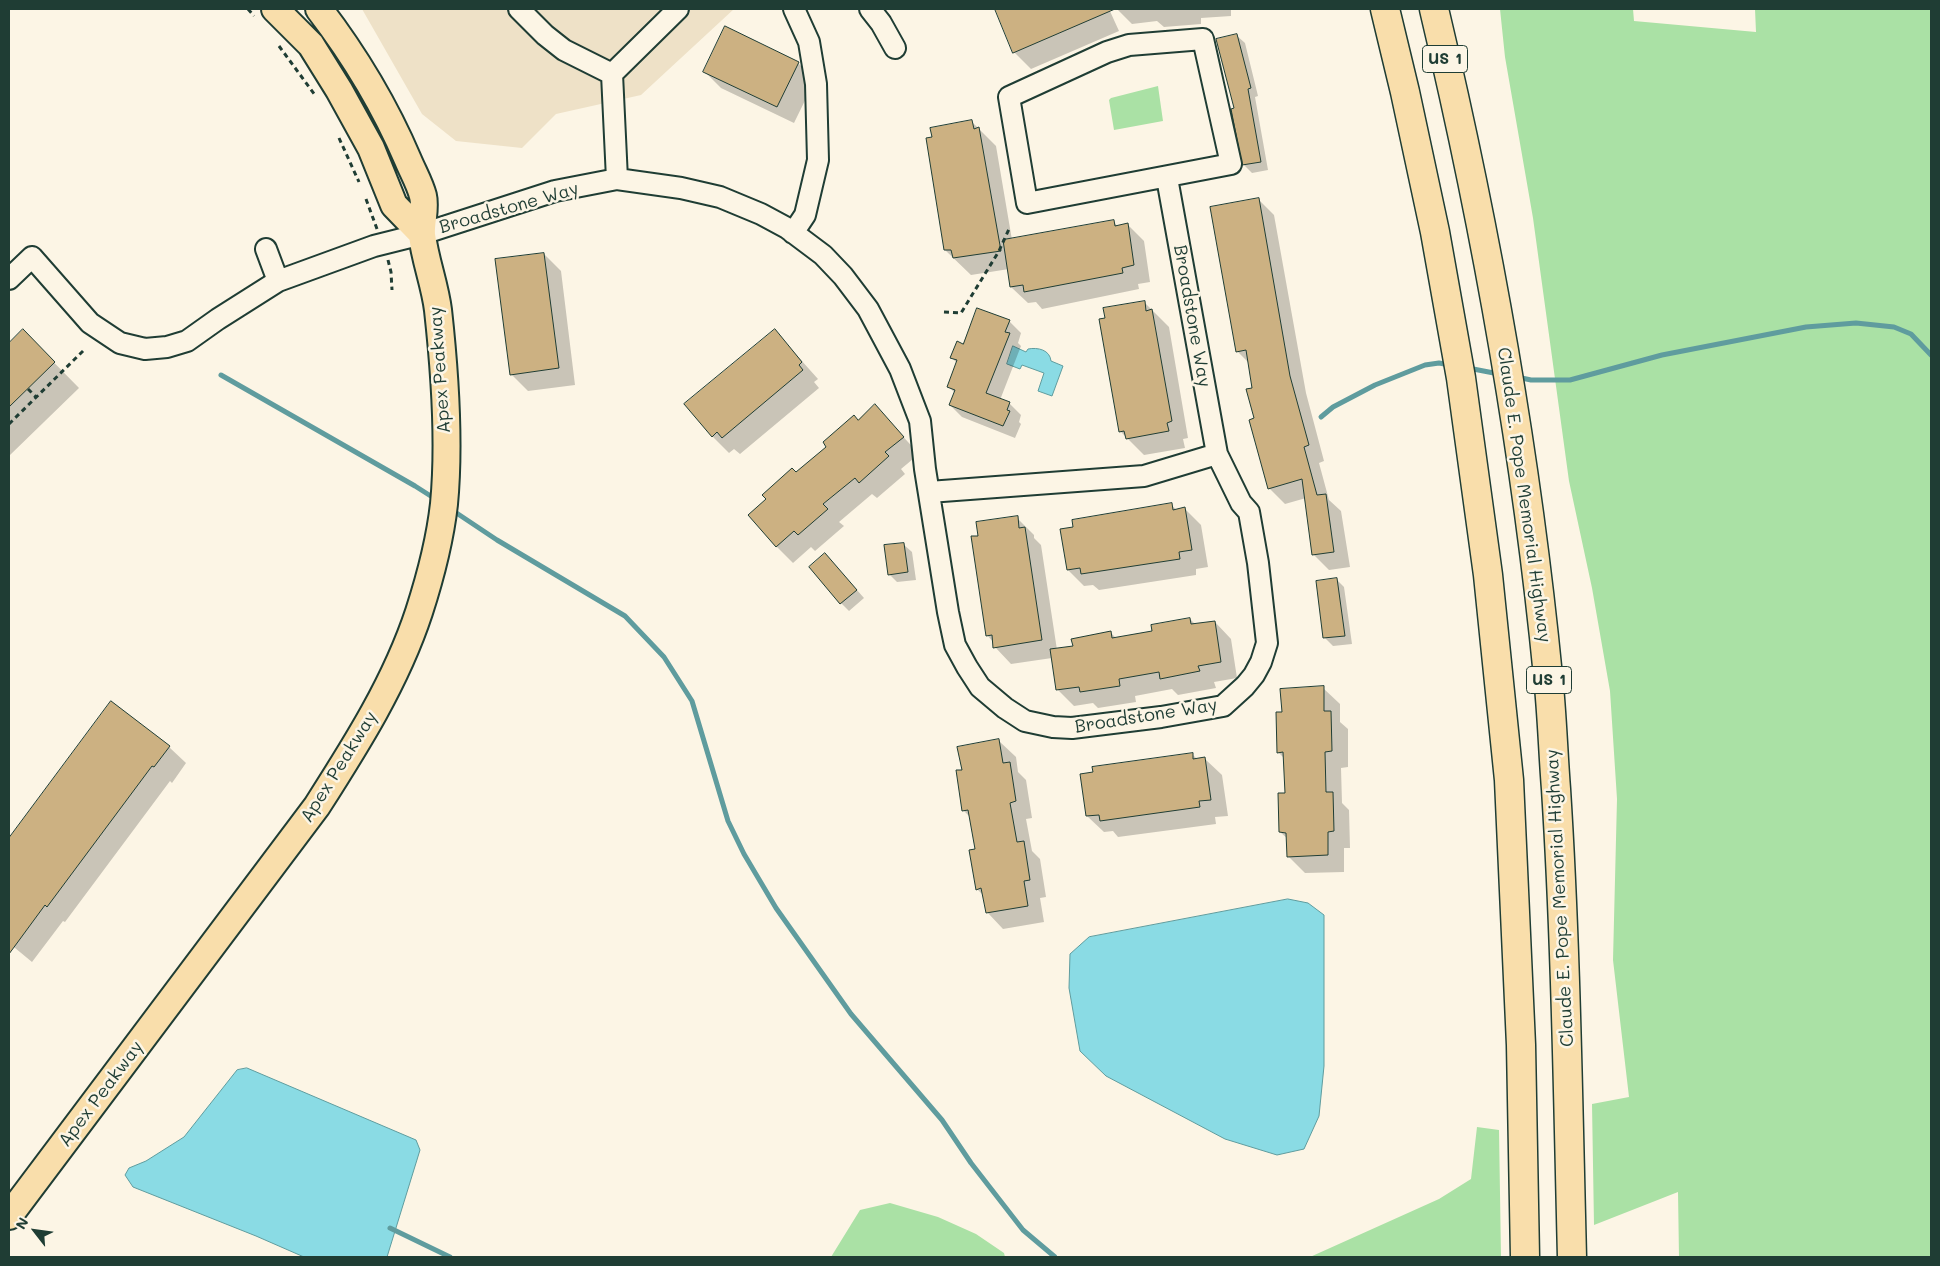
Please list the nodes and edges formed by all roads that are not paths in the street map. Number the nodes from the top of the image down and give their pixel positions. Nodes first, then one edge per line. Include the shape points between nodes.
1 (319, 9) edge
2 (519, 9) edge
3 (678, 9) edge
4 (794, 9) edge
5 (870, 9) edge
6 (1385, 9) edge
7 (1434, 9) edge
8 (266, 14) edge
9 (895, 48) dead end
10 (612, 74) junction
11 (1167, 178) junction
12 (617, 179) junction
13 (793, 233) junction
14 (422, 234) junction
15 (266, 249) dead end
16 (9, 279) edge
17 (278, 281) junction
18 (1217, 454) junction
19 (929, 492) junction
20 (9, 1216) edge
21 (1525, 1257) edge
22 (1572, 1257) edge

1 - 14 main road, Apex Peakway via 378,96 396,132 423,197
2 - 10 street via 564,50
3 - 10 street
4 - 13 street via 809,42 816,84 818,160 805,215
5 - 9 street via 882,23
6 - 21 highway, US 1 via 1433,222 1461,378 1498,662 1516,908
7 - 22 highway, Claude E. Pope Memorial Highway / US 1 via 1502,334 1531,525 1548,679 1561,873
8 - 14 main road via 311,45 370,148 394,205
10 - 12 street
11 - 11 street via 1027,203 1009,97 1107,52 1129,46 1203,39 1231,164
11 - 18 street, Broadstone Way
12 - 13 street, Broadstone Way via 720,197 761,214
12 - 14 street, Broadstone Way via 556,191
13 - 19 street, Broadstone Way via 824,255 868,309 900,369 920,421
14 - 17 street, Broadstone Way via 374,246
14 - 20 main road, Apex Peakway via 438,308 444,377 444,504 418,614 393,675 360,740 317,806
15 - 17 street
16 - 17 street, Broadstone Way via 32,257 90,323 120,343 145,348 167,347 187,341
18 - 19 street via 1144,476
18 - 19 street, Broadstone Way via 1241,503 1250,512 1267,643 1254,675 1223,706 1162,717 1072,728 1053,727 1025,721 980,687 955,645

